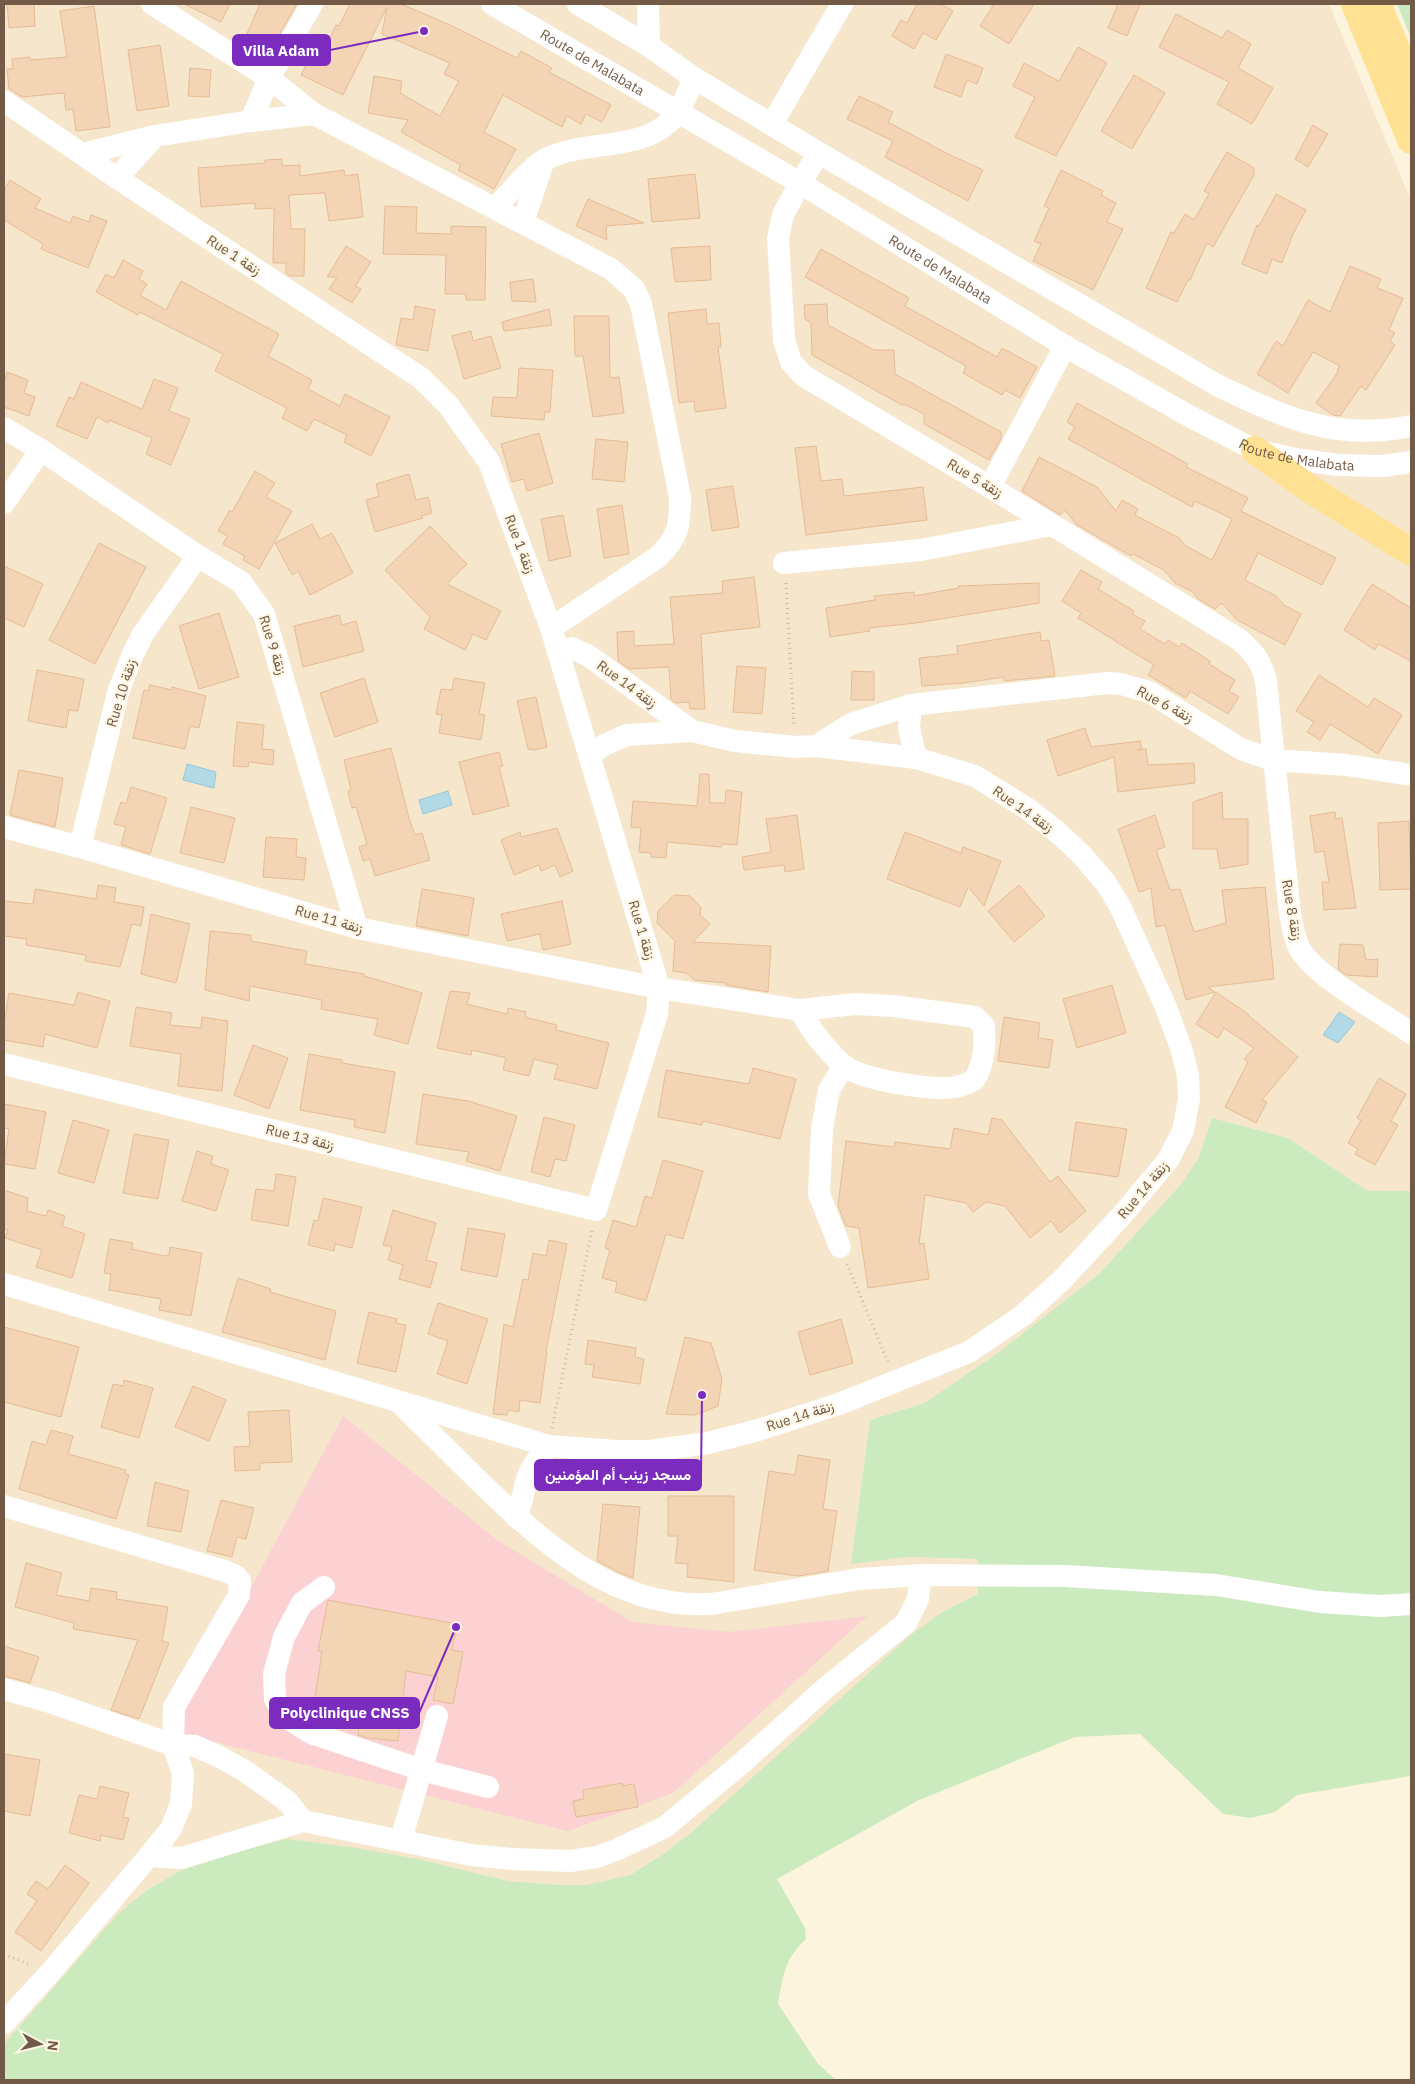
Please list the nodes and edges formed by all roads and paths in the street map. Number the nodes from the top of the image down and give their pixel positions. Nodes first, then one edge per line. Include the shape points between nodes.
1 (152, 4) edge
2 (312, 4) edge
3 (492, 4) edge
4 (578, 4) edge
5 (648, 4) edge
6 (842, 4) edge
7 (1355, 4) edge
8 (1377, 4) edge
9 (649, 46) junction
10 (269, 78) junction
11 (694, 78) junction
12 (1411, 85) edge
13 (4, 101) edge
14 (677, 113) junction
15 (314, 114) junction
16 (251, 121) junction
17 (772, 124) junction
18 (156, 136) junction
19 (1411, 140) edge
20 (819, 153) junction
21 (83, 154) junction
22 (544, 159) junction
23 (117, 178) junction
24 (800, 184) junction
25 (496, 207) junction
26 (523, 222) junction
27 (1066, 346) junction
28 (1411, 426) edge
29 (4, 428) edge
30 (41, 450) junction
31 (1255, 450) junction
32 (1411, 462) edge
33 (990, 486) junction
34 (4, 503) edge
35 (1051, 526) junction
36 (1411, 552) edge
37 (198, 556) junction
38 (784, 563) joint
39 (552, 628) junction
40 (558, 653) junction
41 (910, 705) junction
42 (692, 731) junction
43 (806, 747) junction
44 (590, 756) junction
45 (916, 758) junction
46 (1273, 760) junction
47 (1411, 775) edge
48 (4, 828) edge
49 (80, 847) junction
50 (357, 928) junction
51 (659, 988) junction
52 (800, 1010) junction
53 (1411, 1033) edge
54 (4, 1064) edge
55 (844, 1066) junction
56 (596, 1210) junction
57 (840, 1247) joint
58 (4, 1284) edge
59 (896, 1381) junction
60 (398, 1402) junction
61 (549, 1446) junction
62 (4, 1506) edge
63 (516, 1517) junction
64 (921, 1575) junction
65 (324, 1587) dead end
66 (1411, 1604) edge
67 (4, 1689) edge
68 (437, 1716) dead end
69 (173, 1745) junction
70 (422, 1770) junction
71 (488, 1787) dead end
72 (304, 1821) junction
73 (401, 1840) junction
74 (149, 1856) junction
75 (4, 1954) edge
76 (49, 1974) junction
77 (4, 2023) edge

1 - 10 street
2 - 10 street
3 - 14 street, Route de Malabata
4 - 9 street
5 - 9 street
6 - 17 street
7 - 19 main road
8 - 12 main road
9 - 11 street
10 - 15 street
10 - 16 street
11 - 14 street
11 - 17 street
13 - 21 street, Rue 1 زنقة
14 - 22 street via 659,131 646,137
14 - 24 street, Route de Malabata
15 - 16 street
15 - 25 street
16 - 18 street
17 - 20 street
18 - 21 street
18 - 23 street
20 - 24 street, Rue 5 زنقة
20 - 28 street via 1255,404 1308,424 1340,431 1370,432
21 - 23 street, Rue 1 زنقة
22 - 25 street
22 - 26 street
23 - 39 street, Rue 1 زنقة via 421,378 434,390 489,462
24 - 27 street, Route de Malabata
24 - 33 street, Rue 5 زنقة via 783,215 778,238 784,340 791,362 804,376
25 - 26 street
26 - 39 street via 612,269 634,289 641,304 680,497 680,522 670,545 658,557
27 - 31 street, Route de Malabata
27 - 33 street
29 - 30 street, Rue 9 زنقة
30 - 34 street
30 - 37 street, Rue 9 زنقة
31 - 32 street, Route de Malabata via 1338,465 1382,466
31 - 36 main road via 1316,493
33 - 35 street, Rue 5 زنقة
35 - 38 street via 920,550
35 - 46 street, Rue 5 زنقة via 1240,640 1255,654 1263,667 1266,681
37 - 49 street, Rue 10 زنقة via 143,634 132,656 118,694
37 - 50 street, Rue 9 زنقة via 241,582 264,614
38 - 43 path
39 - 40 street, Rue 1 زنقة
40 - 42 street, Rue 14 زنقة via 572,648 589,656
40 - 44 street, Rue 1 زنقة
41 - 43 street, Rue 6 زنقة via 851,724
41 - 45 street via 909,728
41 - 46 street, Rue 6 زنقة via 1121,684 1148,692 1241,749
42 - 43 street, Rue 14 زنقة via 735,741
42 - 44 street, Rue 14 زنقة via 627,735 602,746
43 - 45 street, Rue 14 زنقة
44 - 51 street, Rue 1 زنقة
45 - 59 street, Rue 14 زنقة via 975,776 1028,809 1081,854 1105,882 1120,906 1165,1005 1181,1048 1190,1099 1183,1131 1168,1160 1061,1281 1022,1316 969,1352
46 - 47 street, Rue 6 زنقة via 1347,765
46 - 53 street, Rue 8 زنقة via 1295,940 1312,964 1332,981
48 - 49 street, Rue 11 زنقة
49 - 50 street, Rue 11 زنقة
50 - 51 street, Rue 11 زنقة
51 - 52 street, Rue 11 زنقة
51 - 56 street, Rue 1 زنقة via 657,1014
52 - 55 street via 820,1040
52 - 55 street, Rue 11 زنقة via 855,1004 893,1006 975,1017 984,1026 985,1051 978,1074 974,1080 955,1087 936,1088 875,1078
54 - 56 street, Rue 13 زنقة
55 - 57 street via 829,1090 823,1122 819,1194
56 - 61 path
57 - 59 path
58 - 60 street, Rue 14 زنقة
59 - 61 street, Rue 14 زنقة via 839,1404 708,1443 649,1451
60 - 61 street, Rue 14 زنقة
60 - 63 street
61 - 63 street via 528,1477
62 - 69 street via 226,1571 239,1579 239,1595 174,1707
63 - 64 street via 558,1553 591,1574 674,1603 710,1604 858,1579
64 - 66 street via 1065,1576 1216,1585 1320,1602 1380,1606
64 - 73 street via 918,1599 906,1623 665,1827 597,1857 561,1861 471,1855
65 - 70 street via 302,1603 284,1637 274,1674 275,1700 284,1716 311,1733
67 - 69 street
68 - 70 street
69 - 72 street via 195,1746 245,1771 287,1800
69 - 74 street via 184,1773 181,1804 171,1829
70 - 71 street
70 - 73 street
72 - 73 street
72 - 74 street via 182,1858
74 - 76 street
75 - 76 path
76 - 77 street

